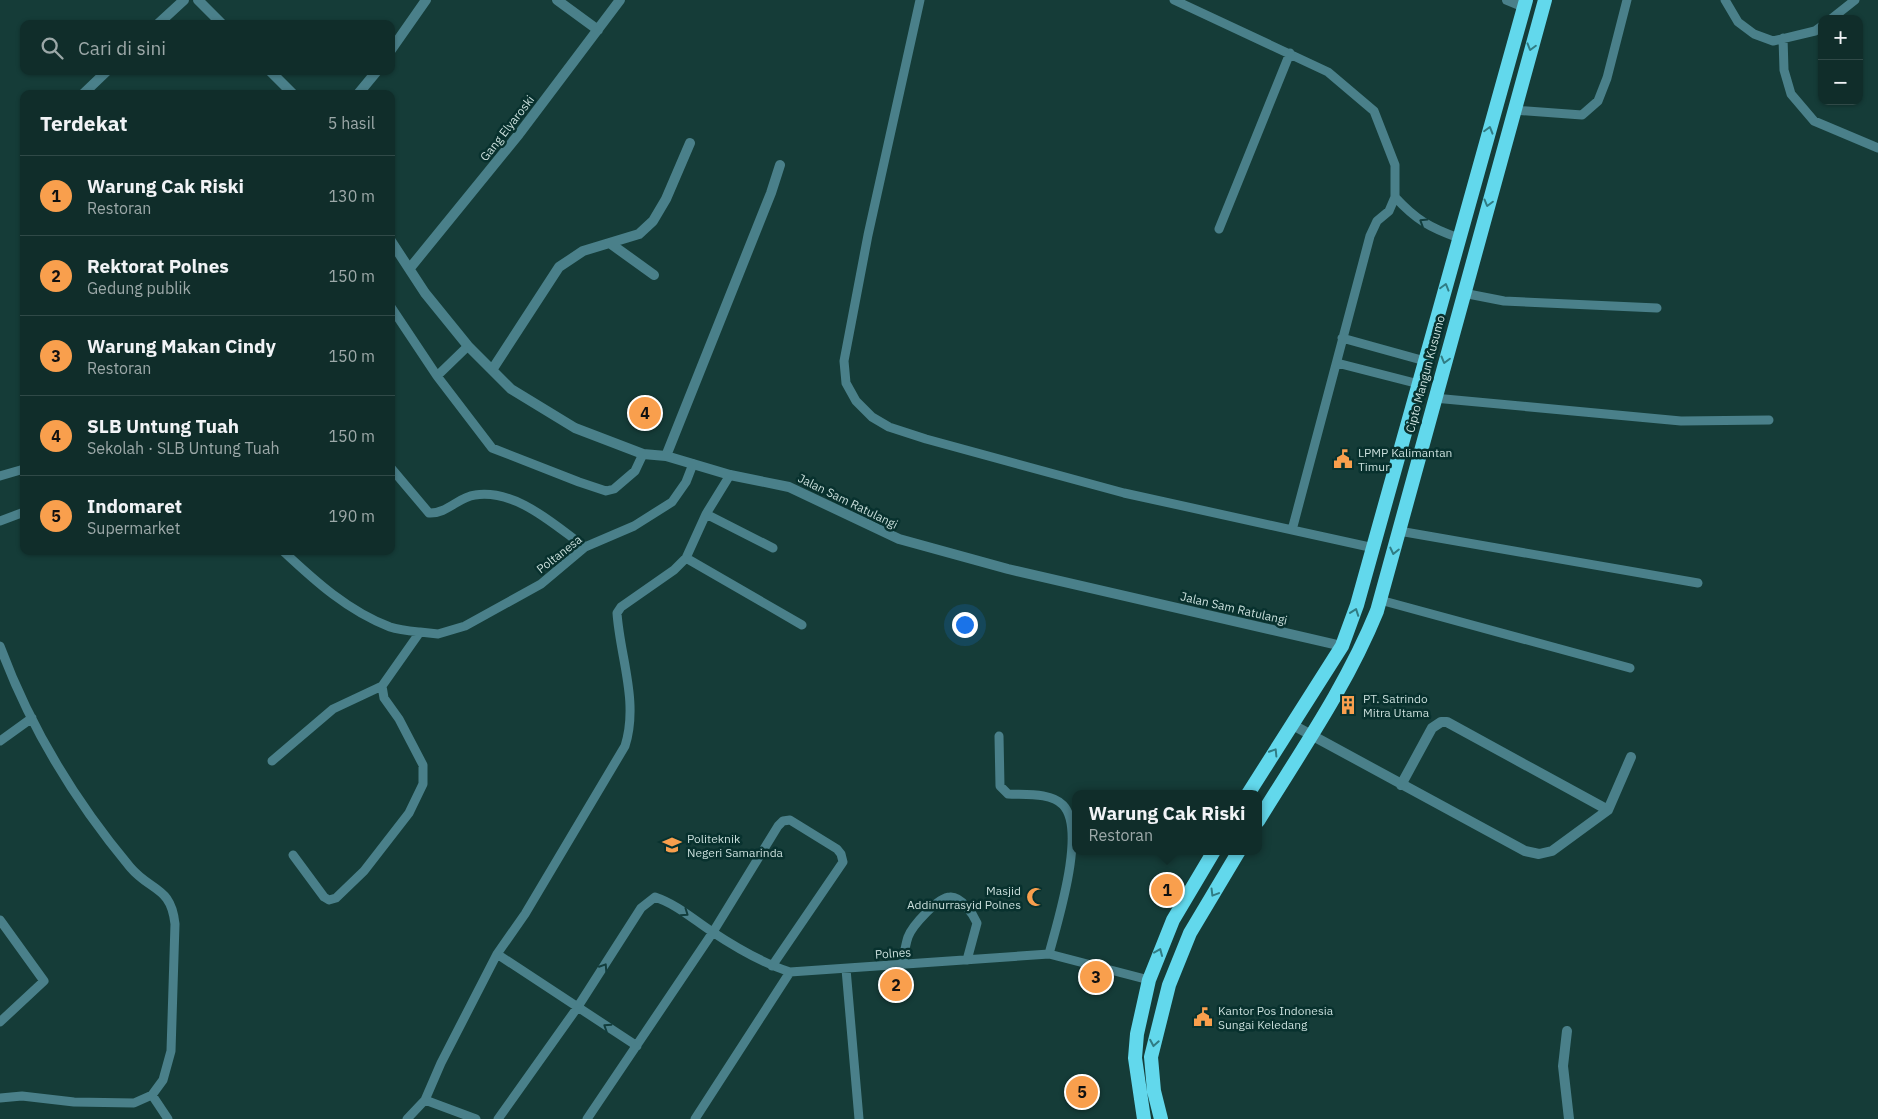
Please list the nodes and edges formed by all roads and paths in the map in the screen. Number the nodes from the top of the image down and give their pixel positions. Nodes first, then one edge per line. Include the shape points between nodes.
1 (184, 0) edge
2 (198, 0) edge
3 (426, 0) edge
4 (557, 0) edge
5 (620, 0) edge
6 (920, 0) edge
7 (1174, 0) edge
8 (1507, 0) edge
9 (1544, 0) edge
10 (1627, 0) edge
11 (1725, 0) edge
12 (1855, 0) edge
13 (1525, 3) edge
14 (1835, 15) edge
15 (162, 20) edge
16 (218, 20) edge
17 (1818, 29) edge
18 (598, 30) junction
19 (1784, 38) junction
20 (395, 44) edge
21 (1290, 53) junction
22 (103, 75) edge
23 (274, 75) edge
24 (374, 75) edge
25 (87, 90) edge
26 (289, 90) edge
27 (361, 90) edge
28 (1513, 110) junction
29 (690, 143) dead end
30 (1878, 148) edge
31 (780, 165) dead end
32 (1478, 169) junction
33 (1496, 174) junction
34 (1395, 197) junction
35 (1219, 230) dead end
36 (1459, 238) junction
37 (611, 244) junction
38 (395, 247) edge
39 (410, 268) junction
40 (654, 275) dead end
41 (1463, 293) junction
42 (1657, 308) dead end
43 (395, 313) edge
44 (1342, 338) junction
45 (468, 346) junction
46 (1425, 361) junction
47 (1337, 363) junction
48 (492, 370) junction
49 (436, 376) junction
50 (1419, 384) junction
51 (1434, 398) junction
52 (1769, 420) dead end
53 (643, 454) junction
54 (666, 456) junction
55 (693, 464) junction
56 (20, 470) edge
57 (395, 473) edge
58 (730, 475) junction
59 (0, 476) edge
60 (20, 514) edge
61 (706, 514) junction
62 (0, 521) edge
63 (1292, 530) junction
64 (1399, 531) junction
65 (585, 547) junction
66 (773, 548) dead end
67 (1374, 548) junction
68 (287, 555) edge
69 (686, 558) junction
70 (1698, 583) dead end
71 (1380, 600) junction
72 (802, 625) dead end
73 (420, 632) junction
74 (0, 646) edge
75 (1342, 646) junction
76 (1630, 668) dead end
77 (382, 686) junction
78 (32, 718) junction
79 (1291, 724) junction
80 (998, 736) dead end
81 (1313, 737) junction
82 (0, 741) edge
83 (1632, 757) dead end
84 (272, 761) dead end
85 (1401, 784) junction
86 (1250, 790) edge
87 (1608, 810) junction
88 (1262, 815) edge
89 (1072, 824) edge
90 (1072, 836) edge
91 (293, 854) dead end
92 (1212, 855) edge
93 (1237, 855) edge
94 (0, 920) edge
95 (713, 932) junction
96 (498, 954) junction
97 (1049, 954) junction
98 (967, 960) junction
99 (902, 965) junction
100 (772, 966) junction
101 (846, 969) junction
102 (790, 972) junction
103 (1149, 980) junction
104 (577, 1008) junction
105 (0, 1022) edge
106 (1567, 1032) dead end
107 (637, 1046) junction
108 (152, 1095) junction
109 (0, 1098) edge
110 (425, 1100) junction
111 (168, 1119) edge
112 (407, 1119) edge
113 (476, 1119) edge
114 (498, 1119) edge
115 (587, 1119) edge
116 (695, 1119) edge
117 (859, 1119) edge
118 (1144, 1119) edge
119 (1161, 1119) edge
120 (1569, 1119) edge

1 - 15 street
2 - 16 street
3 - 20 street
4 - 18 street
5 - 18 street, Gang Elyaroski
6 - 63 lane via 844,361 846,383 856,401 872,418 888,427 926,439 1124,493
7 - 21 lane
8 - 13 street
9 -> 28 highway, Cipto Mangun Kusumo
10 - 28 lane via 1598,101 1582,115
11 - 19 lane via 1738,22 1754,34 1773,41
12 - 14 lane
32 -> 13 highway, Cipto Mangun Kusumo
17 - 19 lane
18 - 39 street, Gang Elyaroski
19 - 30 lane via 1784,70 1791,94 1814,121
21 - 34 lane via 1328,72 1374,111 1395,165
21 - 35 lane
22 - 25 street
23 - 26 street
24 - 27 street
28 - 33 highway, Cipto Mangun Kusumo
29 - 37 street via 653,221 639,234
31 - 54 street
32 - 33 highway
32 - 36 highway, Cipto Mangun Kusumo
33 -> 41 highway, Cipto Mangun Kusumo
36 -> 34 lane via 1424,224
34 - 44 lane via 1389,211 1377,221 1370,236
46 -> 36 highway, Cipto Mangun Kusumo
37 - 40 street
37 - 48 street via 583,251 559,267
38 - 39 street, Jalan Sam Ratulangi
39 - 45 street, Jalan Sam Ratulangi via 425,293
41 - 42 lane via 1504,301
41 -> 51 highway, Cipto Mangun Kusumo
43 - 49 lane
44 - 46 lane
44 - 47 lane
45 - 48 street, Jalan Sam Ratulangi
45 - 49 lane
46 - 50 highway, Cipto Mangun Kusumo
47 - 50 lane
47 - 63 lane
48 - 53 street, Jalan Sam Ratulangi via 511,388 575,428
49 - 53 lane via 492,448 579,482 606,491 614,489 635,471
50 - 67 highway, Cipto Mangun Kusumo
51 - 52 lane via 1681,421
51 - 64 highway, Cipto Mangun Kusumo
53 - 54 street, Jalan Sam Ratulangi
54 - 55 street, Jalan Sam Ratulangi
55 - 58 street, Jalan Sam Ratulangi
55 - 65 lane, Poltanesa via 686,482 672,502 634,526
56 - 59 lane
57 - 65 lane via 429,513 438,514 474,495 498,495 531,508
58 - 61 lane
58 - 75 street, Jalan Sam Ratulangi via 789,487 898,539 1008,569
60 - 62 lane
61 - 66 lane
61 - 69 lane
63 - 67 lane
64 - 70 lane
64 -> 71 highway, Cipto Mangun Kusumo
65 - 73 lane, Poltanesa via 541,584 491,614 438,634
75 -> 67 highway, Cipto Mangun Kusumo
68 - 73 lane, Poltanesa via 318,584 362,614 391,627
69 - 72 lane
69 - 96 lane via 621,607 618,613 629,688 631,728 625,746
71 - 76 lane
71 - 81 highway, Cipto Mangun Kusumo via 1364,643
73 - 77 lane
74 - 78 lane
75 - 79 highway, Cipto Mangun Kusumo
77 - 84 lane via 333,709
77 - 91 lane via 384,698 423,765 423,784 409,813 364,871 336,898 329,900 324,897
78 - 82 lane
78 - 108 lane via 58,769 94,820 132,870 165,895 174,908 171,1052 163,1080
79 - 81 street
86 -> 79 highway, Cipto Mangun Kusumo
80 - 89 lane via 1000,786 1008,794 1044,796 1063,805
81 - 85 street
81 - 88 highway, Cipto Mangun Kusumo
83 - 87 street
85 - 87 street via 1525,851 1539,854 1552,851
85 - 87 street via 1432,728 1447,722
90 - 97 lane via 1068,876
103 -> 92 highway via 1173,920
93 -> 119 highway via 1190,933 1169,985 1154,1037 1154,1091
94 - 105 lane via 44,980
95 - 100 lane, Polnes
95 - 100 lane via 778,826 790,820 837,849 843,862
104 -> 95 lane, Polnes via 642,908 655,897 670,902
95 - 107 lane
96 - 104 lane
96 - 110 lane
97 - 98 lane, Polnes
97 - 103 lane, Polnes
98 - 99 lane, Polnes
98 - 99 lane via 977,923 961,902 951,896 922,916 914,927
99 - 101 lane, Polnes
100 - 102 lane, Polnes
101 - 102 lane, Polnes
101 - 117 lane
102 - 116 lane
103 - 118 highway via 1135,1058
107 -> 104 lane
104 - 114 lane
106 - 120 street via 1563,1066
107 - 115 lane
108 - 109 lane via 134,1103 74,1102 22,1096
108 - 111 lane
110 - 112 lane
110 - 113 lane

